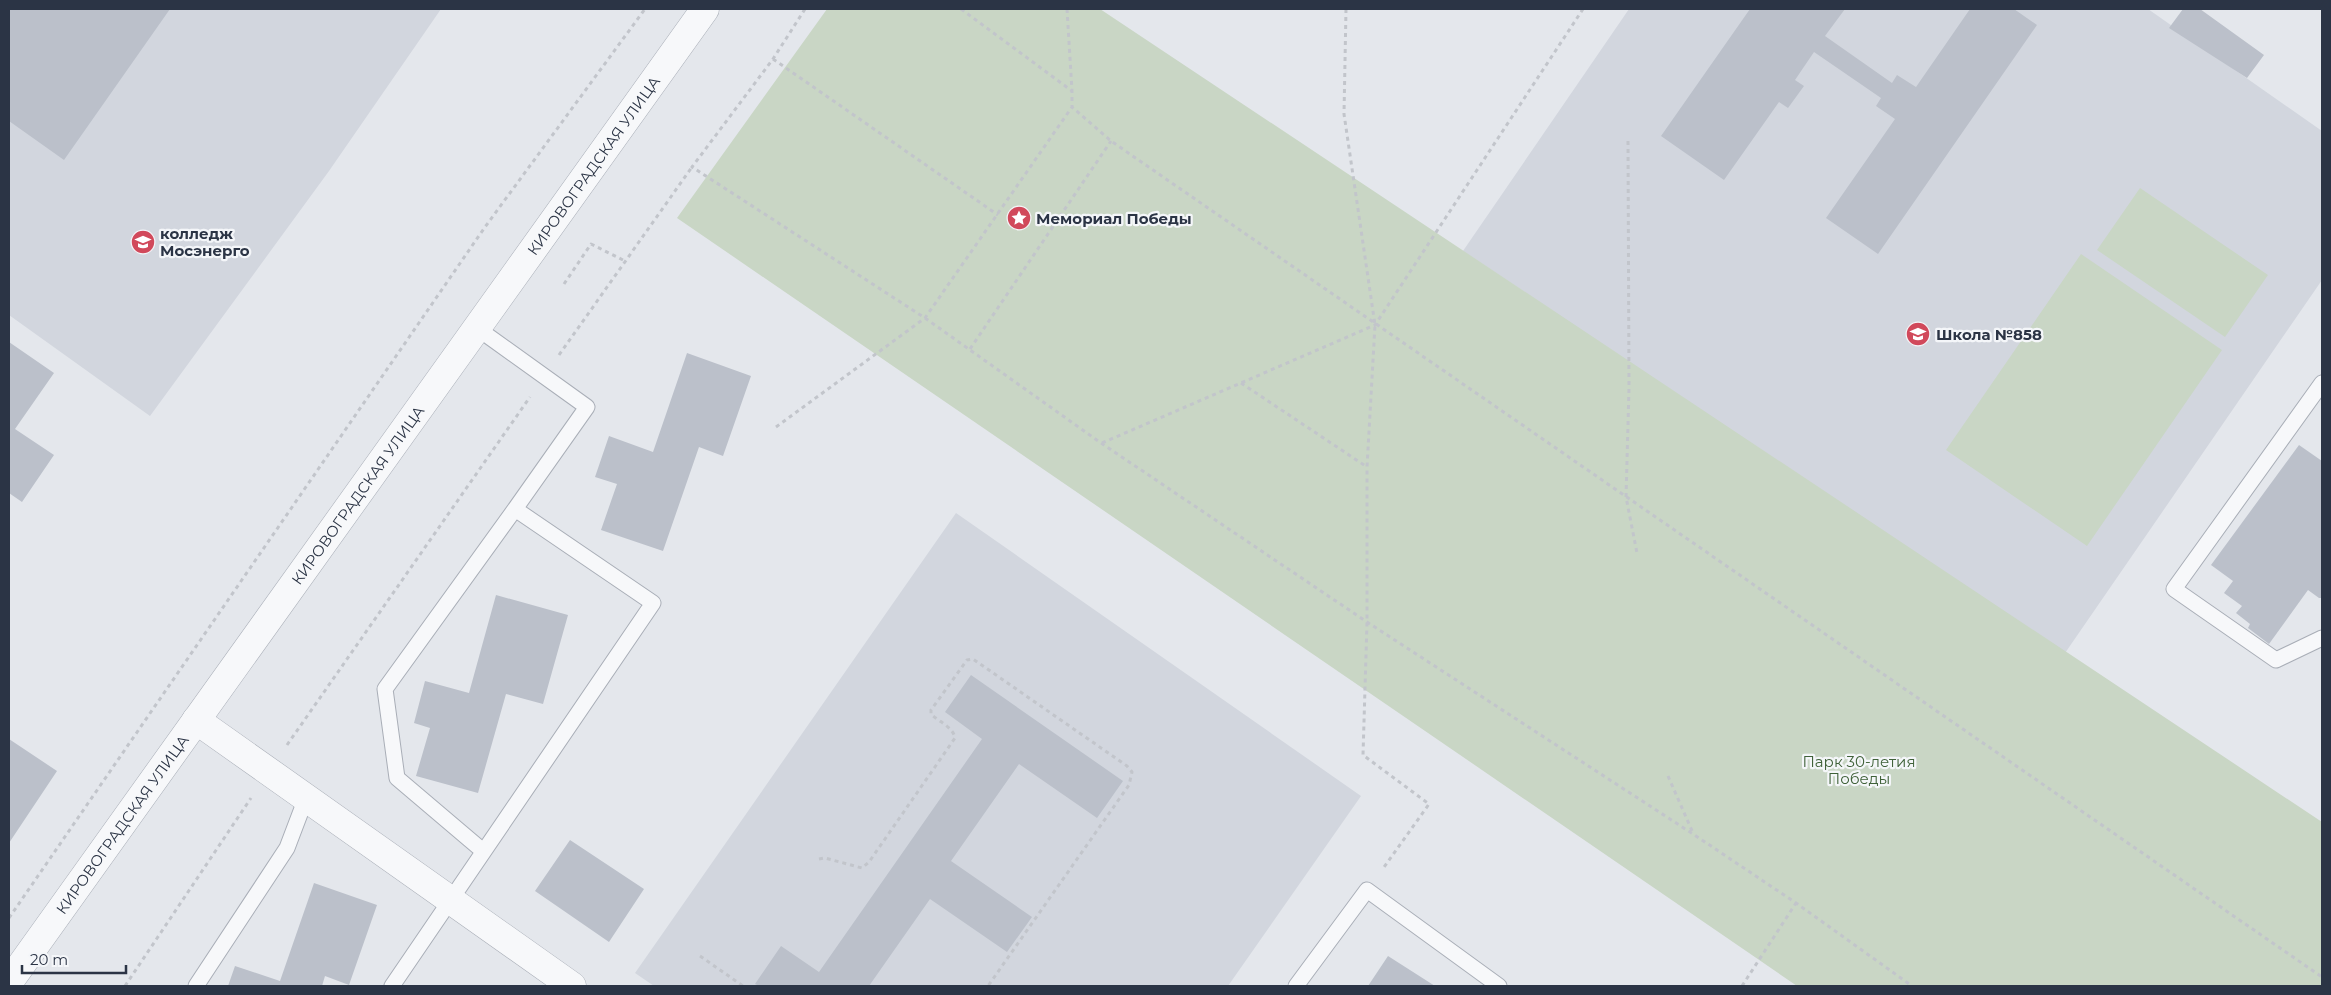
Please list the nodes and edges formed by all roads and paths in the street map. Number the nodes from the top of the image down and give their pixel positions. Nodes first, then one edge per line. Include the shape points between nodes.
1 (645, 9) edge
2 (705, 9) edge
3 (806, 9) edge
4 (961, 9) edge
5 (1067, 9) edge
6 (1346, 9) edge
7 (1583, 9) edge
8 (773, 59) junction
9 (1072, 91) junction
10 (1072, 107) junction
11 (1628, 141) dead end
12 (1111, 142) junction
13 (692, 166) junction
14 (998, 215) junction
15 (625, 261) junction
16 (564, 284) dead end
17 (925, 318) junction
18 (1375, 325) junction
19 (477, 328) junction
20 (970, 349) junction
21 (545, 376) junction
22 (1241, 383) junction
23 (2322, 383) edge
24 (776, 426) dead end
25 (1101, 443) junction
26 (1367, 467) junction
27 (1626, 497) junction
28 (515, 509) junction
29 (1637, 553) dead end
30 (1367, 622) junction
31 (2322, 638) edge
32 (196, 720) junction
33 (269, 772) junction
34 (1668, 776) dead end
35 (306, 798) junction
36 (1693, 834) junction
37 (484, 851) junction
38 (819, 859) dead end
39 (1368, 890) junction
40 (451, 901) junction
41 (1796, 903) junction
42 (9, 918) edge
43 (700, 956) dead end
44 (2322, 977) edge
45 (9, 982) edge
46 (125, 986) edge
47 (196, 986) edge
48 (392, 986) edge
49 (572, 986) edge
50 (743, 986) edge
51 (988, 986) edge
52 (1296, 986) edge
53 (1499, 986) edge
54 (1742, 986) edge
55 (1912, 986) edge

1 - 42 path via 468,250
2 - 19 street, КИРОВОГРАДСКАЯ УЛИЦА
3 - 8 path
4 - 9 path
5 - 9 path
6 - 18 path via 1344,114
7 - 18 path
8 - 13 path
8 - 14 path
9 - 10 path
10 - 12 path
10 - 14 path
11 - 27 path
12 - 18 path
12 - 20 path
13 - 15 path
13 - 17 path
14 - 17 path
15 - 16 path via 591,244
15 - 21 path
17 - 20 path
17 - 24 path
18 - 22 path
18 - 26 path
18 - 27 path
19 - 21 lane
19 - 32 street, КИРОВОГРАДСКАЯ УЛИЦА
20 - 25 path
21 - 28 lane via 588,407
21 - 33 path
22 - 25 path
22 - 26 path
23 - 31 lane via 2174,589 2276,660
25 - 30 path
26 - 30 path
27 - 29 path
27 - 44 path
28 - 37 lane via 386,689 397,778
28 - 37 lane via 653,604
30 - 36 path
30 - 39 path via 1363,755 1429,804
32 - 33 street
32 - 45 street, КИРОВОГРАДСКАЯ УЛИЦА
33 - 35 street
33 - 46 path
34 - 36 path
35 - 40 street
35 - 47 lane via 288,848
36 - 41 path
37 - 40 lane
38 - 51 path via 862,868 869,862 955,738 952,731 931,714 931,710 967,660 973,659 1127,766 1132,772 1129,785
39 - 52 lane
39 - 53 lane
40 - 48 lane
40 - 49 street
41 - 54 path
41 - 55 path
43 - 50 path

